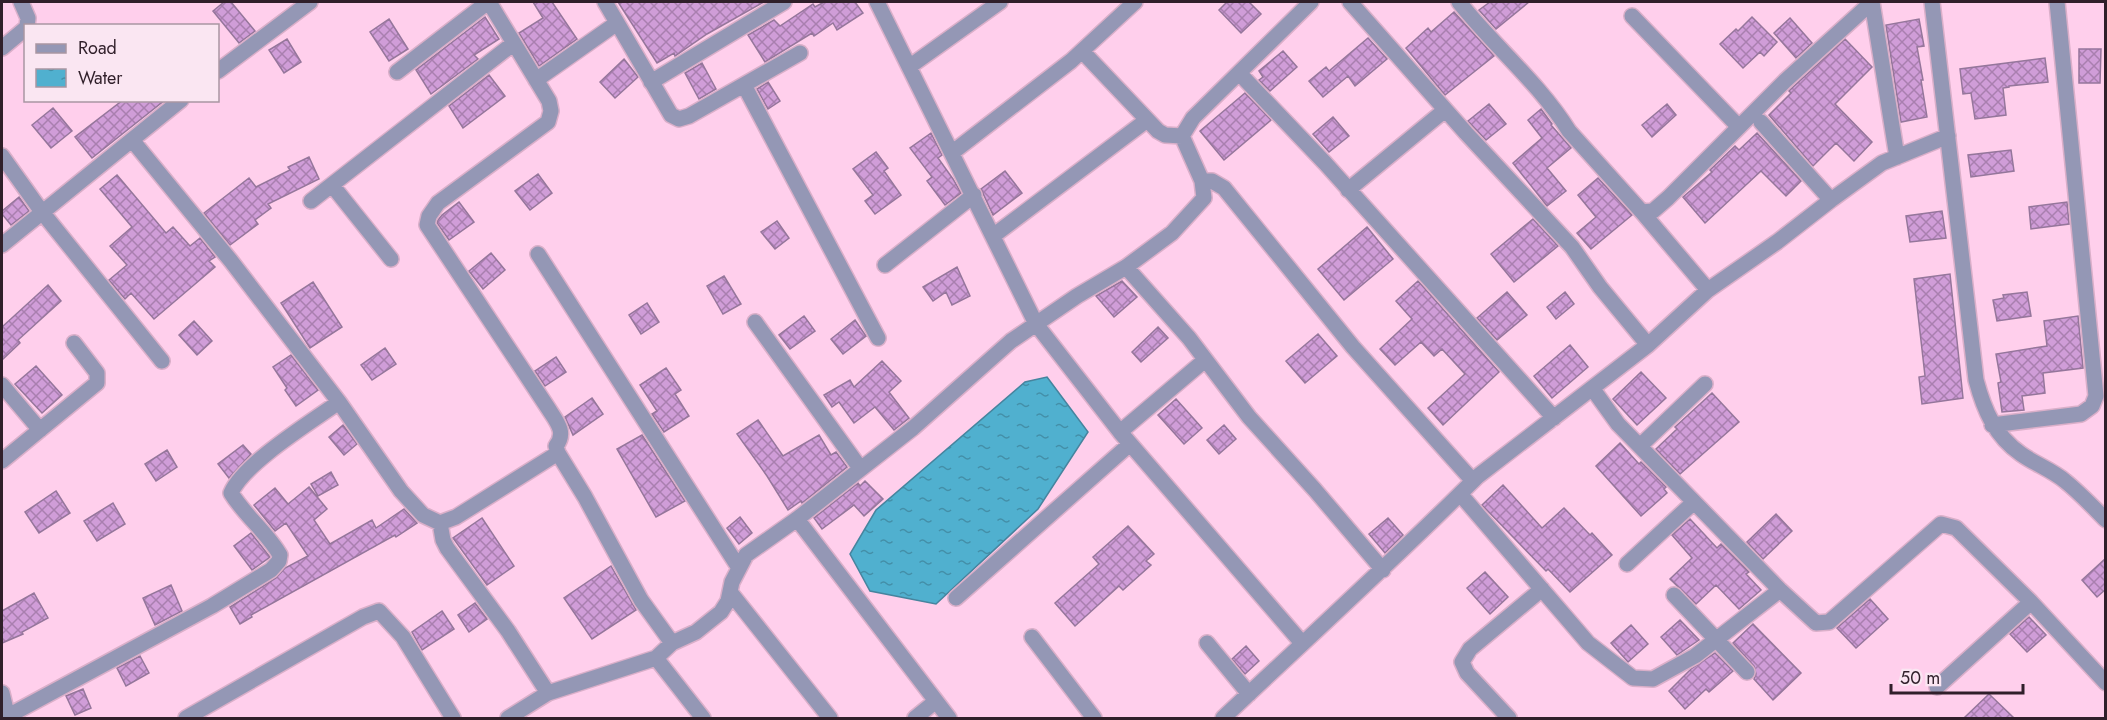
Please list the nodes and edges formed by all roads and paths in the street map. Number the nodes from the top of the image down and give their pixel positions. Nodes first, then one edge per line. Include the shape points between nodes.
1 (21, 2) edge
2 (489, 2) edge
3 (607, 2) edge
4 (784, 2) edge
5 (877, 2) edge
6 (1000, 2) edge
7 (1135, 2) edge
8 (1311, 2) edge
9 (1350, 2) edge
10 (1459, 2) edge
11 (1872, 2) edge
12 (1932, 2) edge
13 (2057, 2) edge
14 (301, 4) edge
15 (1632, 16) dead end
16 (617, 22) junction
17 (27, 24) edge
18 (24, 29) edge
19 (514, 43) junction
20 (2, 48) edge
21 (1082, 51) junction
22 (800, 53) dead end
23 (909, 67) junction
24 (219, 70) edge
25 (398, 72) dead end
26 (1239, 73) junction
27 (536, 80) junction
28 (651, 82) junction
29 (744, 85) junction
30 (179, 102) edge
31 (1445, 110) junction
32 (1147, 120) junction
33 (1761, 122) dead end
34 (1739, 127) junction
35 (1182, 136) junction
36 (1948, 136) junction
37 (132, 140) junction
38 (953, 152) junction
39 (2, 156) edge
40 (1897, 157) junction
41 (1202, 181) junction
42 (332, 185) junction
43 (1348, 189) junction
44 (974, 195) junction
45 (1831, 200) junction
46 (311, 201) dead end
47 (42, 212) junction
48 (1642, 212) junction
49 (993, 236) junction
50 (2, 245) edge
51 (538, 254) dead end
52 (391, 259) dead end
53 (885, 265) dead end
54 (1126, 267) junction
55 (1708, 290) junction
56 (755, 322) dead end
57 (1036, 324) junction
58 (878, 338) dead end
59 (74, 343) dead end
60 (1648, 345) junction
61 (1205, 360) junction
62 (162, 361) dead end
63 (1705, 384) dead end
64 (2, 385) edge
65 (1592, 388) junction
66 (339, 402) junction
67 (1554, 418) junction
68 (1992, 425) junction
69 (40, 430) junction
70 (1125, 438) junction
71 (1640, 446) junction
72 (558, 453) junction
73 (2, 461) edge
74 (860, 468) junction
75 (1473, 481) junction
76 (1461, 495) junction
77 (1694, 502) junction
78 (797, 519) junction
79 (2106, 520) edge
80 (440, 523) junction
81 (1627, 564) dead end
82 (739, 568) junction
83 (1383, 570) junction
84 (1542, 589) junction
85 (1780, 591) junction
86 (730, 592) junction
87 (1674, 595) dead end
88 (956, 598) dead end
89 (2031, 602) junction
90 (1032, 637) dead end
91 (1716, 640) junction
92 (672, 643) junction
93 (1207, 643) dead end
94 (1302, 643) junction
95 (656, 658) junction
96 (1747, 672) dead end
97 (2106, 683) edge
98 (1937, 687) dead end
99 (2, 693) edge
100 (548, 693) junction
101 (1249, 694) junction
102 (936, 701) junction
103 (8, 717) edge
104 (186, 718) edge
105 (453, 718) edge
106 (508, 718) edge
107 (703, 718) edge
108 (830, 718) edge
109 (915, 718) edge
110 (949, 718) edge
111 (1094, 718) edge
112 (1223, 718) edge
113 (1509, 718) edge

1 - 17 street
2 - 19 street
2 - 25 street
3 - 16 street
4 - 28 street
5 - 23 street
6 - 23 street
7 - 21 street
8 - 26 street
9 - 31 street
10 - 48 street
11 - 34 street
11 - 40 street
12 - 36 street
13 - 68 street via 2096,396 2092,406 2081,414
14 - 24 street
15 - 34 street
16 - 27 street
16 - 28 street
18 - 20 street
19 - 27 street
19 - 42 street
21 - 32 street
21 - 38 street
22 - 29 street
23 - 38 street
26 - 35 street via 1193,118
26 - 43 street
27 - 72 street via 549,101 548,122 438,203 427,225 560,427
28 - 29 street via 671,115 679,119
29 - 58 street
30 - 37 street
31 - 43 street
31 - 60 street via 1572,247
32 - 35 street via 1165,135
32 - 49 street
33 - 45 street
34 - 48 street via 1660,206
35 - 41 street
36 - 40 street
36 - 68 street via 1976,380
37 - 47 street
37 - 66 street
38 - 44 street
39 - 47 street
40 - 45 street via 1882,163
41 - 54 street via 1204,198 1197,207 1172,233
41 - 75 street via 1212,181 1224,188 1353,346
42 - 46 street
42 - 52 street
43 - 67 street
44 - 49 street
44 - 53 street
45 - 55 street
47 - 50 street
47 - 62 street
48 - 55 street
49 - 57 street
51 - 82 street
54 - 57 street
54 - 61 street
55 - 60 street
56 - 74 street
57 - 70 street
57 - 74 street via 1011,341 914,428
59 - 69 street via 97,373 97,383
60 - 65 street
61 - 70 street
61 - 83 street via 1249,417
63 - 71 street
64 - 69 street
65 - 67 street
65 - 71 street
66 - 80 street via 401,491 423,515
66 - 103 street via 270,451 235,484 231,493 280,555 271,570
67 - 75 street
68 - 79 street via 2004,440 2065,481
69 - 73 street
70 - 88 street
70 - 94 street
71 - 77 street
72 - 80 street via 456,517
72 - 92 street via 641,600
74 - 78 street
75 - 76 street
76 - 83 street
76 - 84 street
77 - 81 street
77 - 85 street
78 - 82 street via 746,555
78 - 102 street
80 - 100 street via 447,548
82 - 86 street
83 - 94 street
84 - 91 street via 1588,643 1633,678 1653,679
84 - 113 street via 1470,649 1462,662 1467,673
85 - 89 street via 1816,622 1830,622 1941,524 1956,528
85 - 91 street
86 - 92 street via 721,612 696,632
86 - 108 street
87 - 91 street
89 - 97 street
89 - 98 street
90 - 111 street
91 - 96 street
92 - 95 street
93 - 101 street
94 - 101 street
95 - 100 street
95 - 107 street
99 - 103 street
100 - 106 street
101 - 112 street
102 - 109 street
102 - 110 street
104 - 105 street via 378,611 404,638

